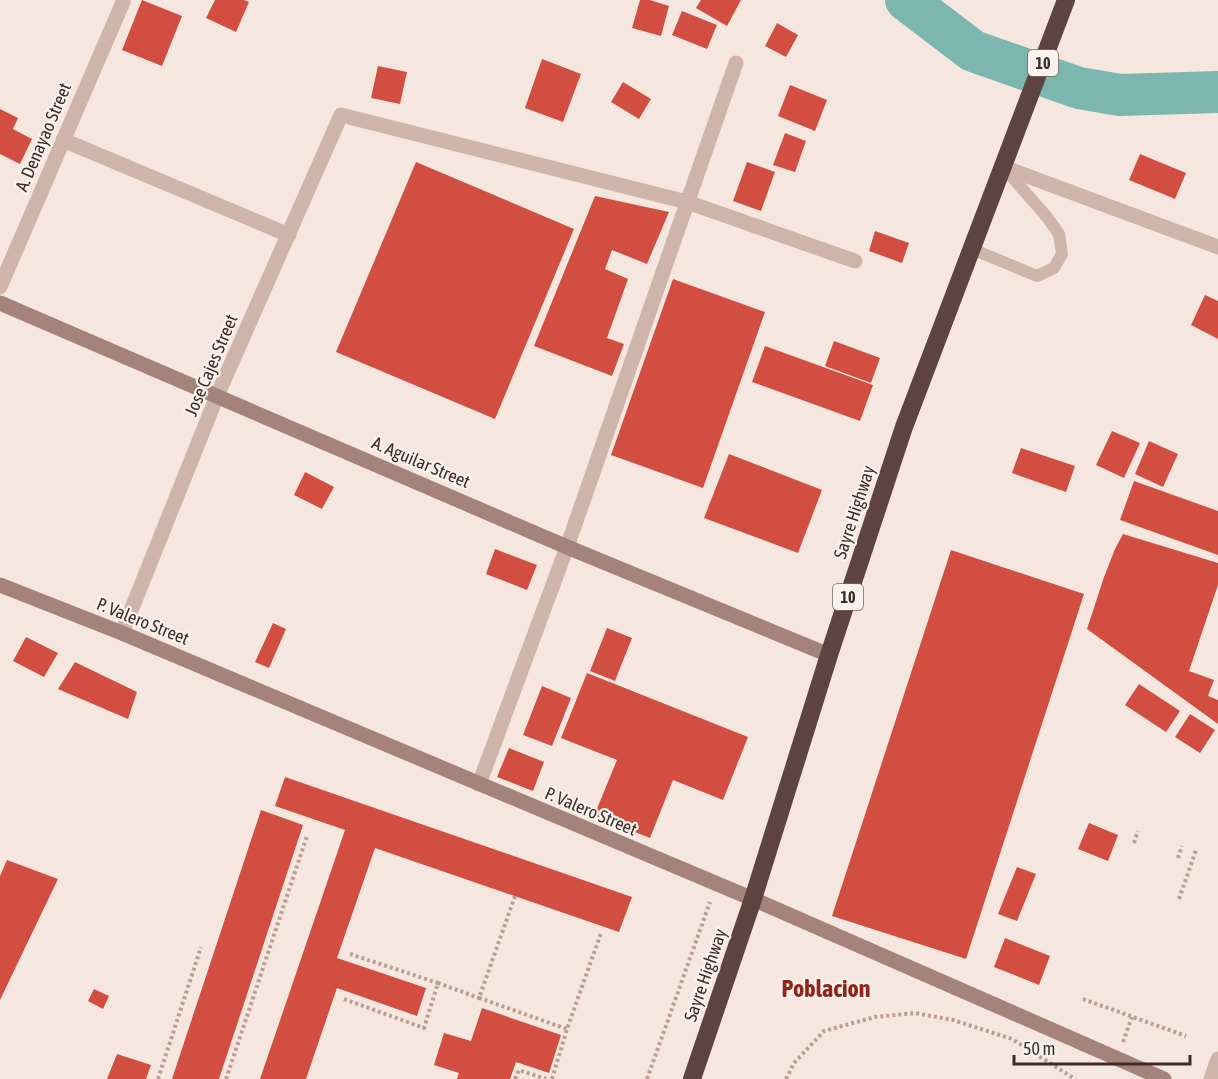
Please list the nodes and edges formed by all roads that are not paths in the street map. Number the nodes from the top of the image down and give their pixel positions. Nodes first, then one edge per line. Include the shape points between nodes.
1 (1065, 2) edge
2 (123, 3) dead end
3 (736, 63) dead end
4 (63, 141) junction
5 (1003, 167) junction
6 (687, 202) junction
7 (289, 235) junction
8 (1218, 247) edge
9 (972, 249) junction
10 (855, 261) dead end
11 (0, 287) edge
12 (0, 303) edge
13 (218, 396) junction
14 (567, 547) junction
15 (0, 585) edge
16 (122, 633) junction
17 (829, 655) junction
18 (479, 784) junction
19 (753, 899) junction
20 (1218, 1059) edge
21 (692, 1079) edge
22 (1164, 1079) edge
23 (1211, 1079) edge

1 - 5 highway, Sayre Highway / 10
2 - 4 street, A. Denayao Street
3 - 6 street
4 - 7 street
4 - 11 street, A. Denayao Street
5 - 8 street
5 - 9 highway, Sayre Highway / 10
5 - 9 lane via 1059,234 1062,254 1054,268 1037,276
6 - 7 street, Jose Cajes Street via 341,115
6 - 10 street
6 - 14 street
7 - 13 street, Jose Cajes Street
9 - 17 highway, Sayre Highway / 10 via 904,427
12 - 13 street, A. Aguilar Street
13 - 14 street, A. Aguilar Street
13 - 16 street, Jose Cajes Street
14 - 17 street, A. Aguilar Street
14 - 18 street
15 - 16 street, P. Valero Street
16 - 18 street, P. Valero Street
17 - 19 highway, Sayre Highway / 10
18 - 19 street, P. Valero Street
19 - 21 highway, Sayre Highway / 10
19 - 22 street, P. Valero Street
20 - 23 street

